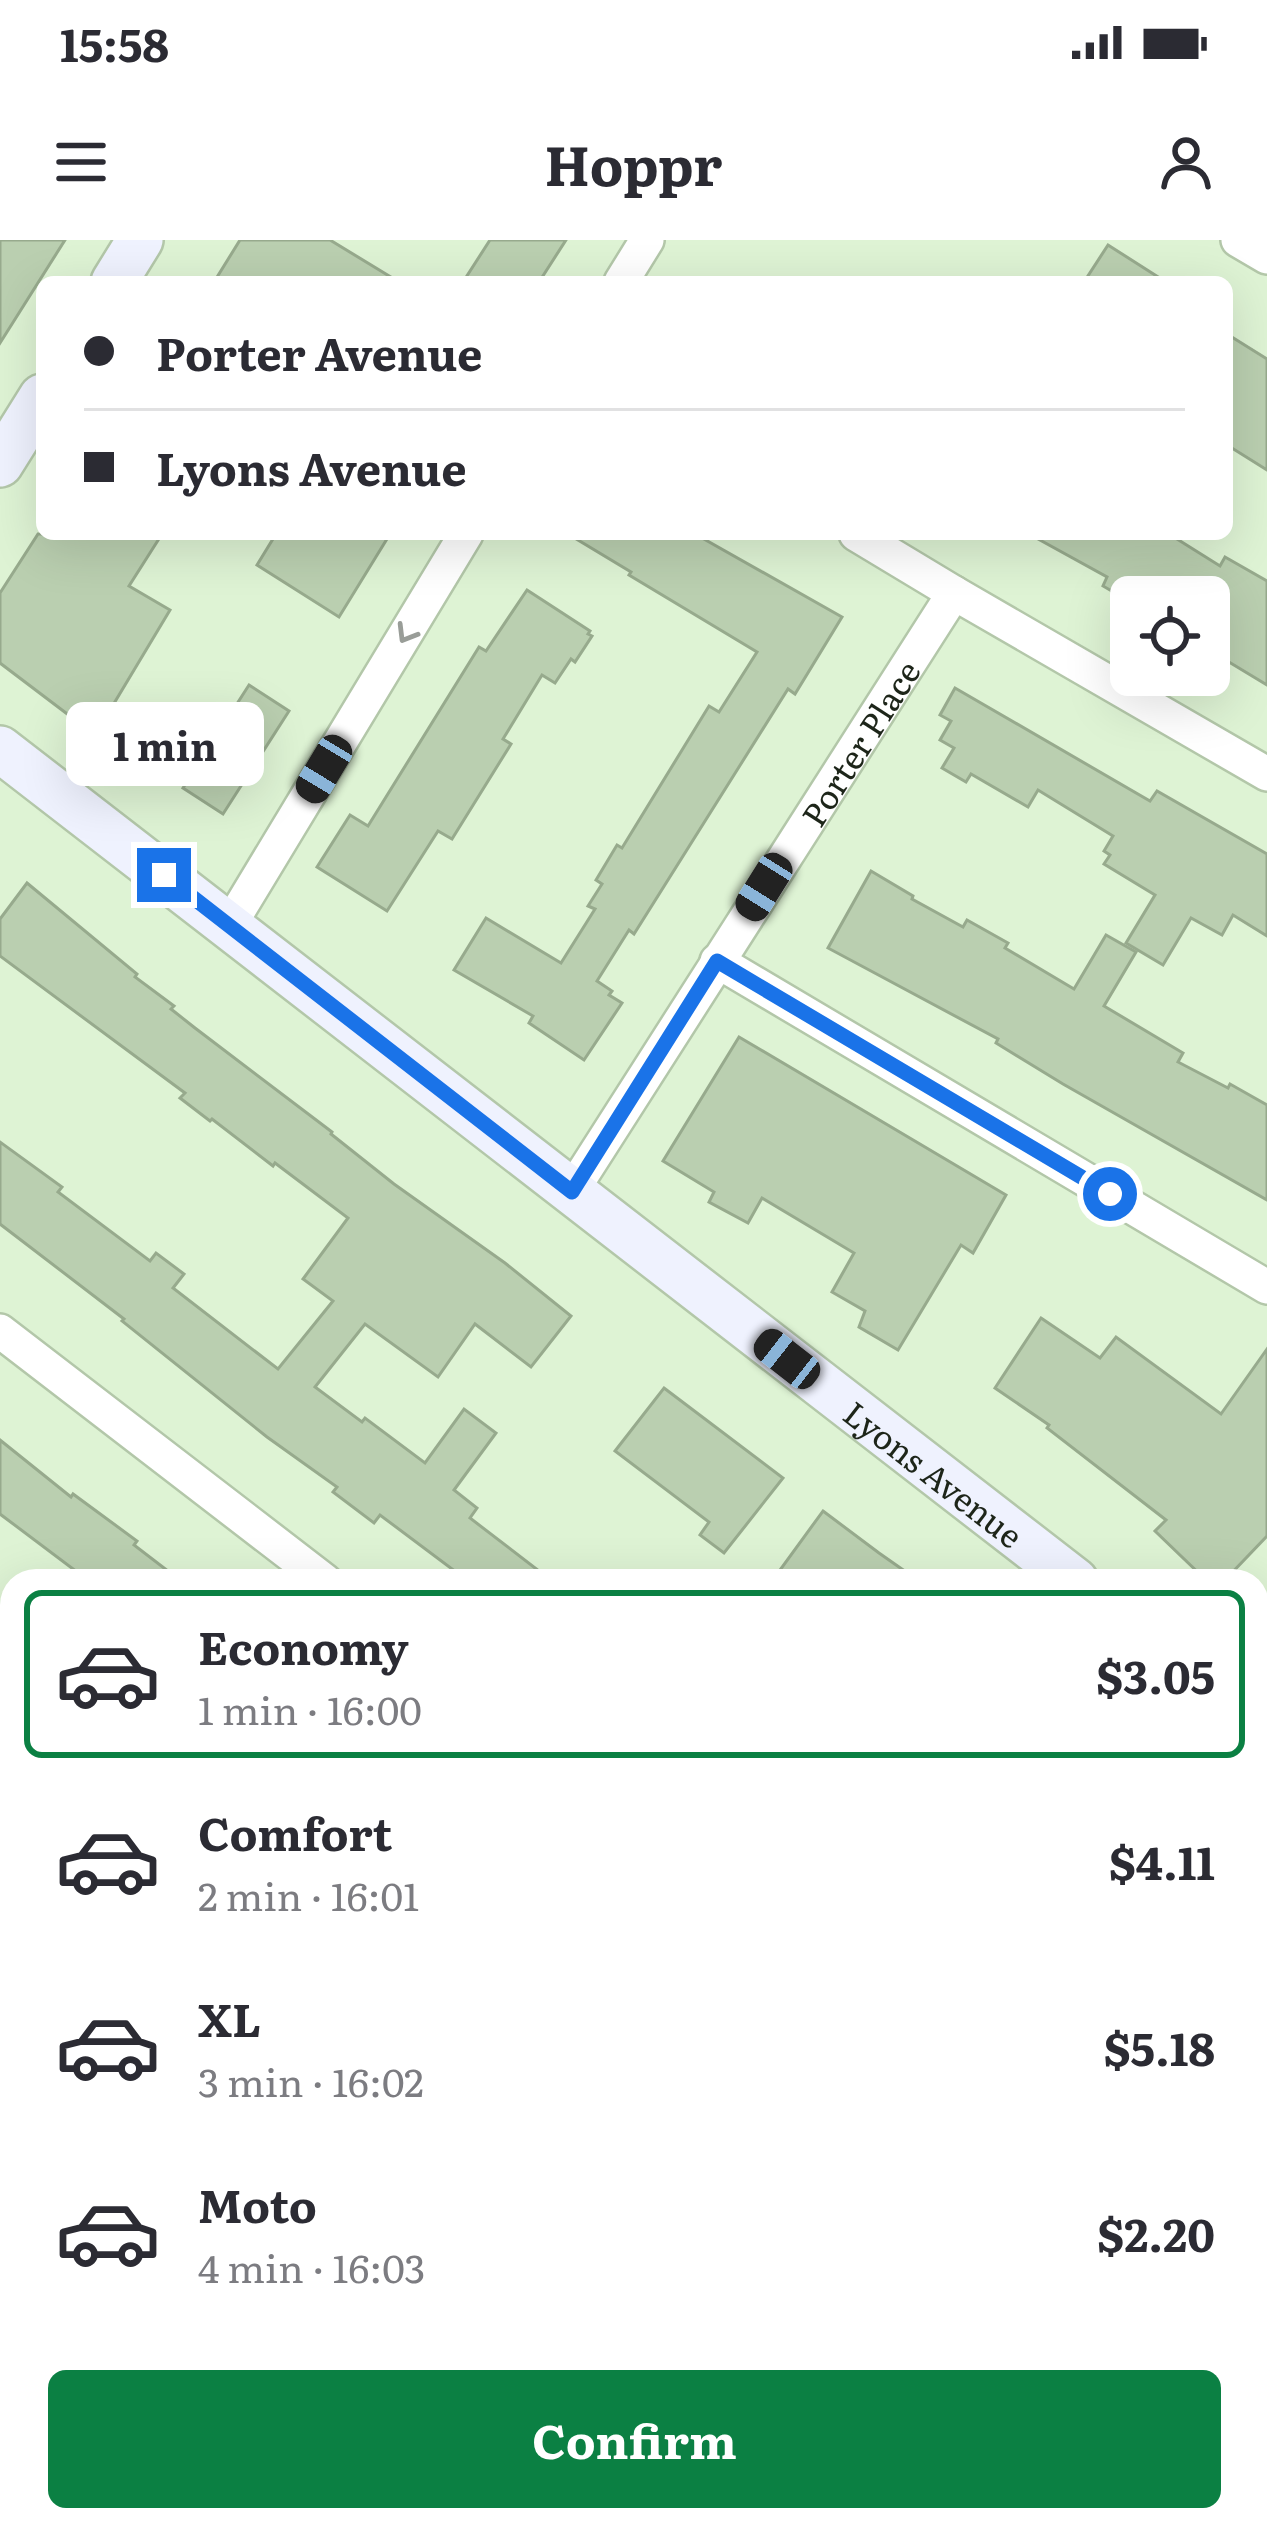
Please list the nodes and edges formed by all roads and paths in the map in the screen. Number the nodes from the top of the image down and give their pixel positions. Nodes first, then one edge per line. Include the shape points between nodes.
1 (140, 240) edge
2 (647, 240) edge
3 (1238, 240) edge
4 (1267, 257) edge
5 (118, 276) edge
6 (624, 276) edge
7 (36, 407) edge
8 (0, 464) edge
9 (462, 540) edge
10 (866, 540) edge
11 (953, 593) junction
12 (0, 749) edge
13 (1267, 773) edge
14 (229, 926) junction
15 (717, 961) junction
16 (572, 1192) junction
17 (1267, 1288) edge
18 (0, 1331) edge
19 (309, 1569) edge
20 (1059, 1569) edge

1 - 5 main road
2 - 6 street
3 - 4 street
7 - 8 main road
9 -> 14 street
10 - 11 street
11 - 13 street
11 - 15 street, Porter Place
12 - 14 main road, Lyons Avenue
14 - 16 main road, Lyons Avenue
15 - 16 street, Porter Place
15 - 17 street
16 - 20 main road, Lyons Avenue
18 - 19 street

